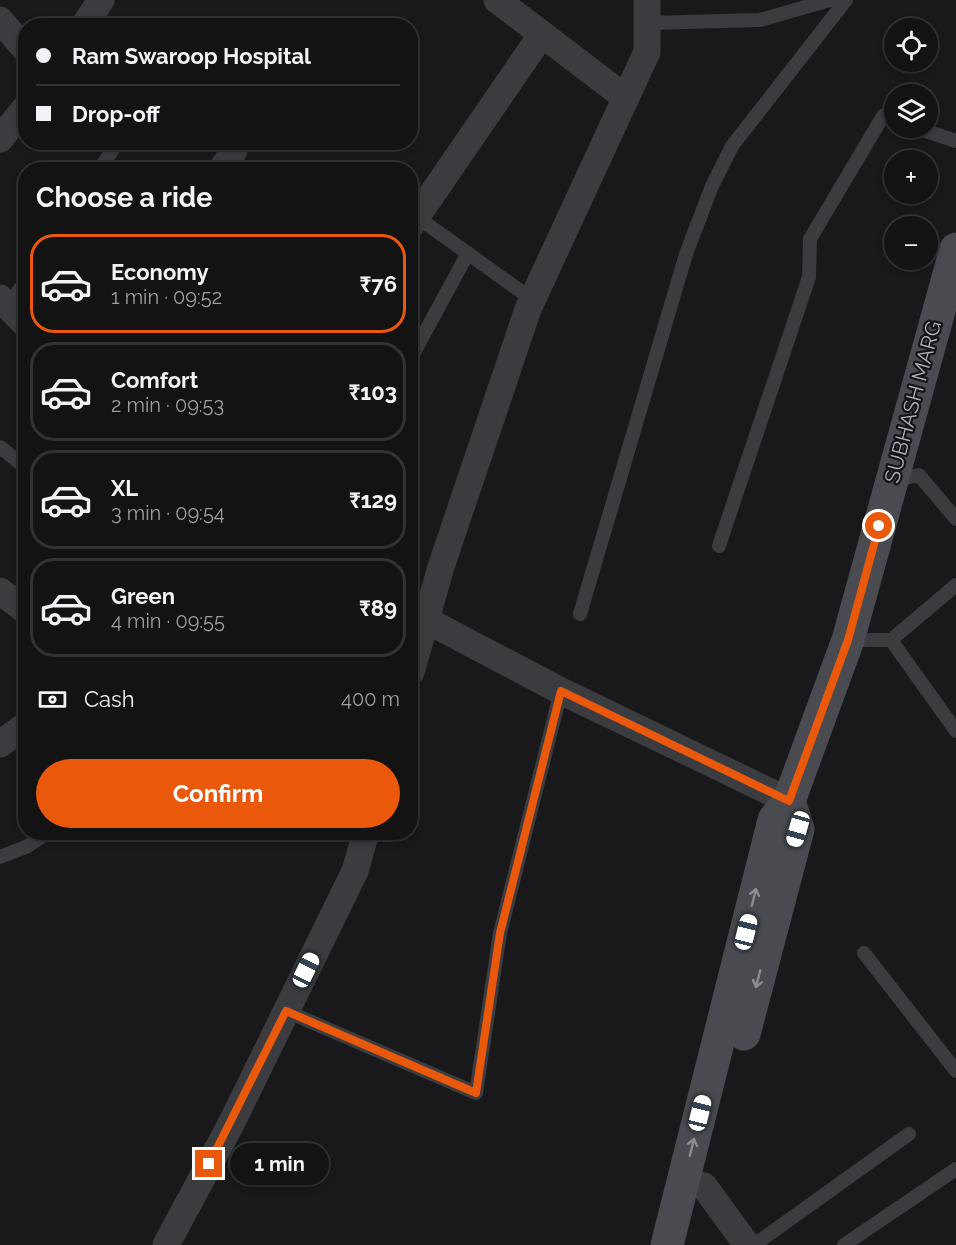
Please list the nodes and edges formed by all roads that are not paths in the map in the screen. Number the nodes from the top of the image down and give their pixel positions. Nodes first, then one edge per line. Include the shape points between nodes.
1 (497, 0) edge
2 (830, 0) edge
3 (846, 0) edge
4 (647, 11) edge
5 (0, 20) edge
6 (542, 34) junction
7 (18, 41) edge
8 (626, 98) junction
9 (884, 116) edge
10 (18, 117) edge
11 (938, 135) edge
12 (0, 139) edge
13 (956, 141) edge
14 (418, 215) edge
15 (418, 223) edge
16 (956, 249) edge
17 (468, 253) junction
18 (18, 296) edge
19 (533, 300) junction
20 (11, 310) edge
21 (418, 345) edge
22 (0, 447) edge
23 (18, 462) edge
24 (891, 481) junction
25 (956, 519) edge
26 (719, 546) dead end
27 (956, 585) edge
28 (0, 591) edge
29 (18, 605) edge
30 (580, 614) dead end
31 (426, 620) junction
32 (848, 640) junction
33 (891, 640) junction
34 (418, 648) edge
35 (561, 691) junction
36 (18, 731) edge
37 (956, 731) edge
38 (0, 744) edge
39 (789, 801) junction
40 (37, 840) edge
41 (364, 840) edge
42 (0, 857) edge
43 (864, 953) dead end
44 (286, 1011) junction
45 (956, 1071) edge
46 (909, 1134) dead end
47 (956, 1169) edge
48 (694, 1183) junction
49 (166, 1245) edge
50 (667, 1245) edge
51 (688, 1245) edge
52 (747, 1245) edge
53 (754, 1245) edge
54 (844, 1245) edge

1 - 6 street
2 - 4 lane via 760,20
3 - 30 lane via 732,146 712,186 686,254
4 - 8 street via 647,52
5 - 7 street
6 - 8 street
6 - 14 street
8 - 19 street
9 - 26 lane via 810,239 809,278
10 - 12 street
11 - 13 lane
15 - 17 lane
16 - 24 main road, SUBHASH MARG
17 - 19 lane
17 - 21 lane
18 - 20 lane
19 - 31 street
22 - 23 lane
24 - 25 lane via 919,475
24 - 32 main road, SUBHASH MARG
27 - 33 lane
28 - 29 street
31 - 34 street
31 - 35 street
32 - 33 lane
32 - 39 main road, SUBHASH MARG
33 - 37 lane
35 - 39 street
35 - 44 lane via 500,933 476,1093
36 - 38 street
39 - 48 main road, SUBHASH MARG via 774,820
40 - 42 lane
41 - 44 street via 355,871
43 - 45 lane
44 - 49 street
46 - 53 lane
47 - 54 lane
48 - 50 main road
48 - 51 main road
48 - 52 street

